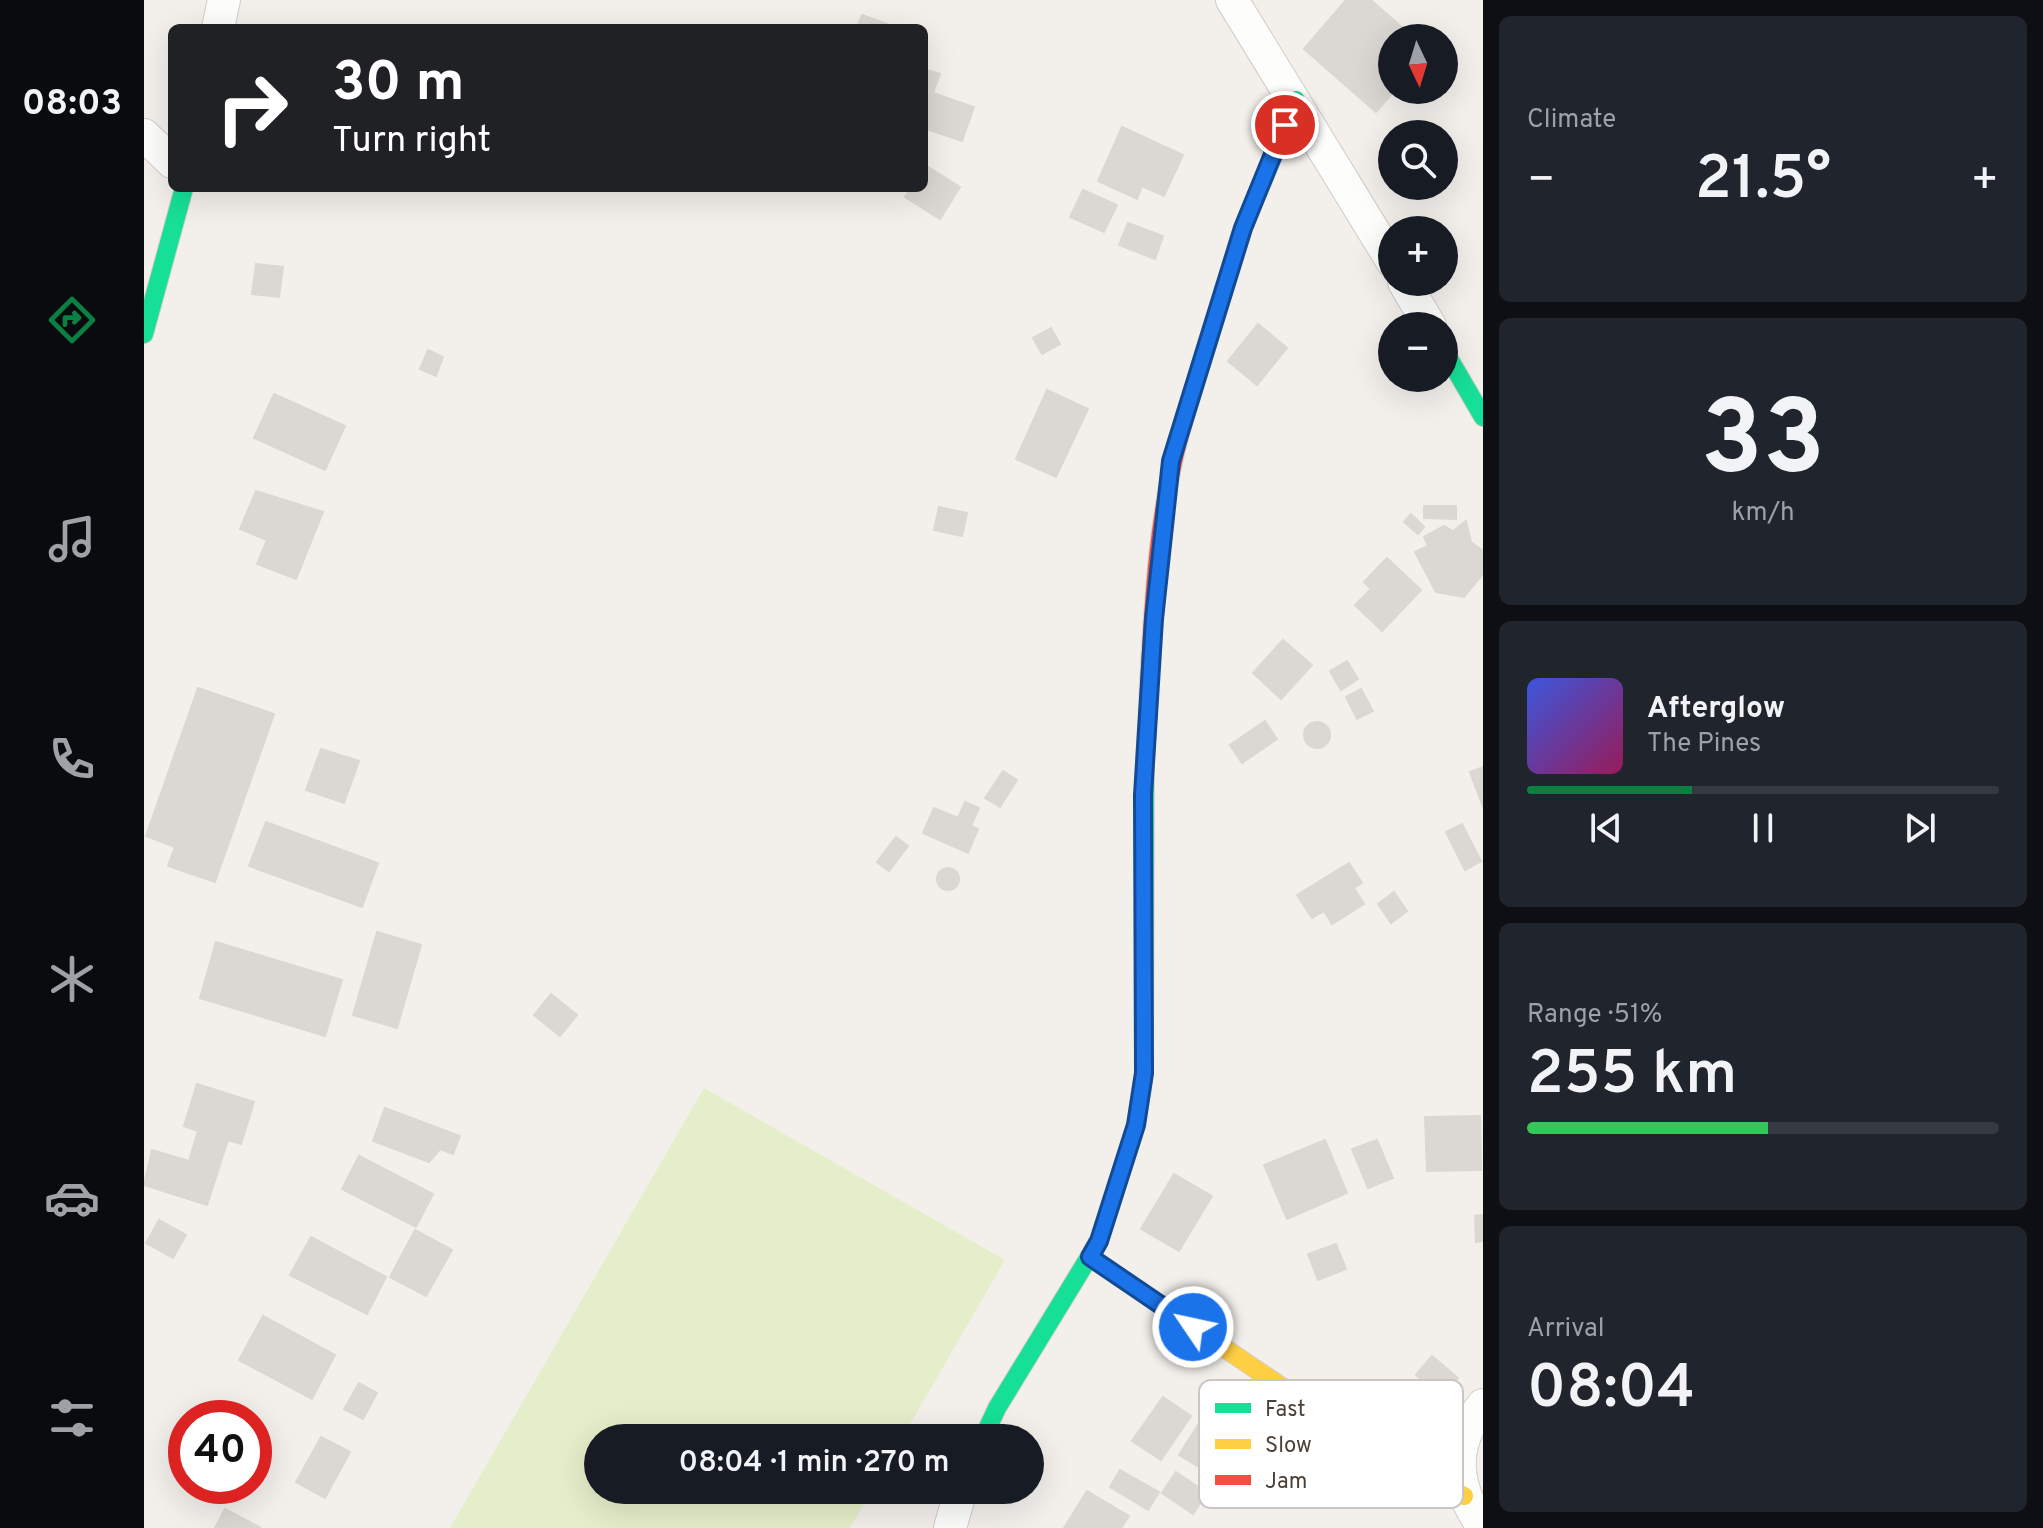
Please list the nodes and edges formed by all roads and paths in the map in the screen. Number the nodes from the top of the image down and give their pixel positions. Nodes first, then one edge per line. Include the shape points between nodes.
1 (224, 0) edge
2 (1232, 0) edge
3 (219, 24) edge
4 (1296, 100) junction
5 (144, 135) edge
6 (168, 158) edge
7 (183, 192) edge
8 (1378, 238) edge
9 (144, 334) edge
10 (1458, 374) edge
11 (1483, 417) edge
12 (1090, 1257) junction
13 (1272, 1380) edge
14 (1483, 1405) edge
15 (990, 1424) edge
16 (1463, 1441) edge
17 (1463, 1489) edge
18 (1464, 1496) joint
19 (957, 1504) edge
20 (1483, 1527) edge
21 (950, 1528) edge

1 - 3 street
2 - 4 street
4 - 8 street
4 - 12 street via 1243,228 1171,461 1143,795 1144,1073 1136,1125
5 - 6 street
7 - 9 street
10 - 11 street
12 - 13 street
12 - 15 street
14 - 16 street via 1466,1425
17 - 18 street
18 - 20 street
19 - 21 street

